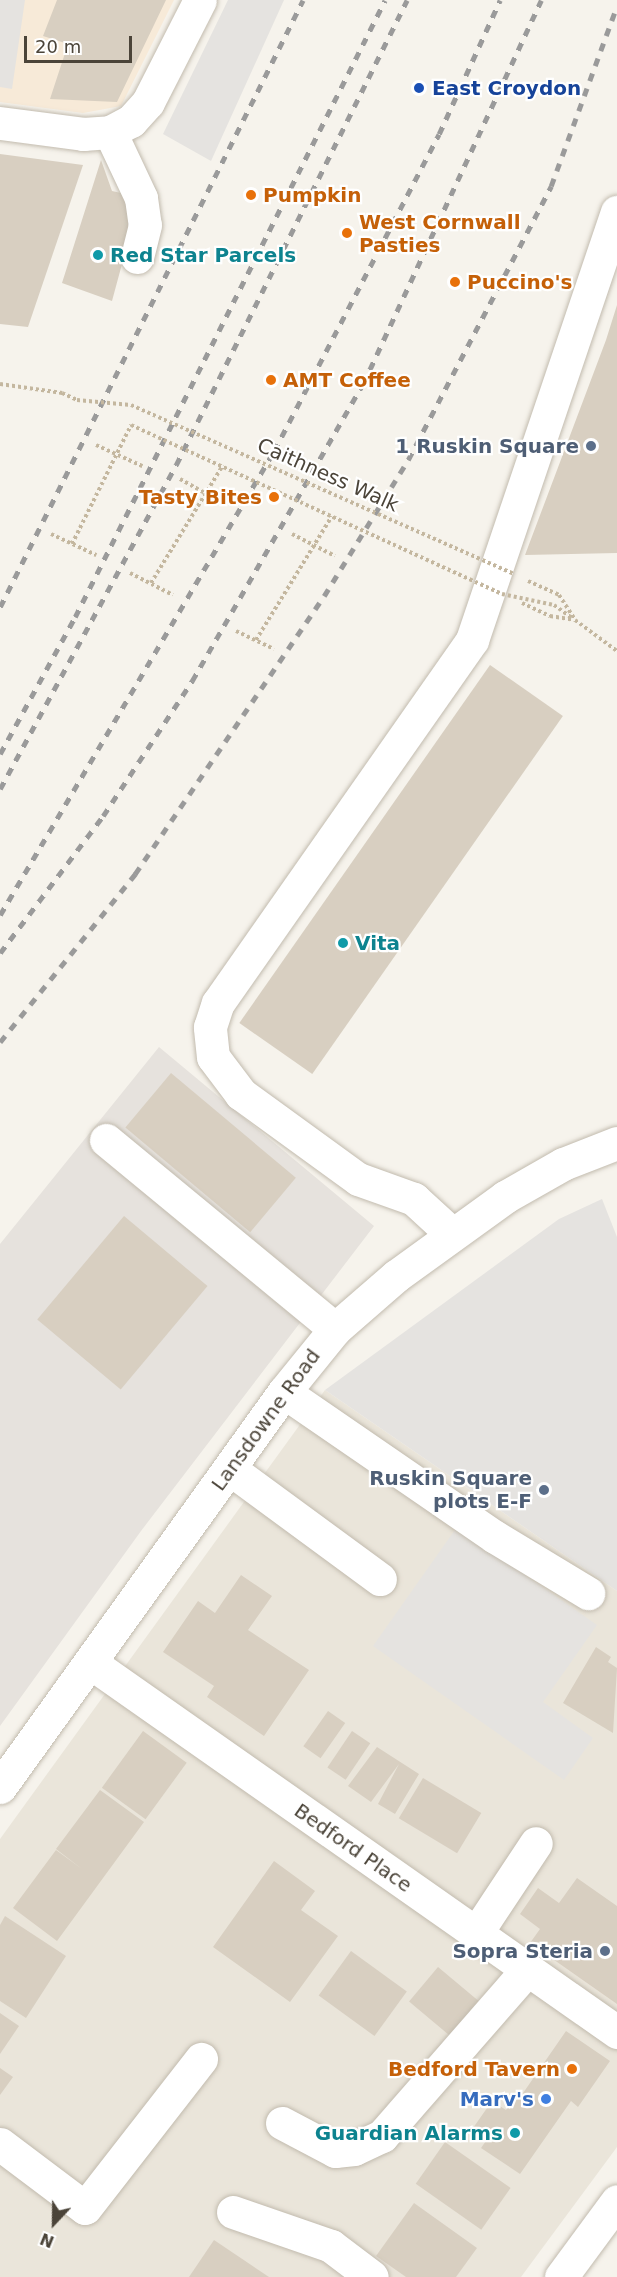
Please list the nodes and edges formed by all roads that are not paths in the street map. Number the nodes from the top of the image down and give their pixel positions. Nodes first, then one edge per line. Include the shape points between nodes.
1 (200, 0) edge
2 (0, 123) edge
3 (110, 132) junction
4 (617, 212) edge
5 (137, 257) dead end
6 (106, 1140) dead end
7 (617, 1143) edge
8 (452, 1234) junction
9 (335, 1329) junction
10 (284, 1392) junction
11 (230, 1469) junction
12 (380, 1579) dead end
13 (588, 1593) dead end
14 (91, 1663) junction
15 (0, 1788) edge
16 (537, 1843) dead end
17 (475, 1935) junction
18 (526, 1971) junction
19 (617, 2032) edge
20 (201, 2059) dead end
21 (282, 2123) dead end
22 (0, 2144) edge
23 (617, 2201) edge
24 (233, 2212) dead end
25 (372, 2277) edge
26 (561, 2277) edge

1 - 3 street via 148,102 131,121
2 - 3 street
3 - 5 street via 141,198 146,225
4 - 8 street via 472,640 218,1003 210,1028 213,1057 241,1094 358,1179 414,1199
6 - 9 street
7 - 8 street, Lansdowne Road via 529,1182
8 - 9 street, Lansdowne Road
9 - 10 street, Lansdowne Road
10 - 11 street, Lansdowne Road
10 - 13 street via 495,1537
11 - 12 street
11 - 14 street, Lansdowne Road
14 - 15 street, Lansdowne Road
14 - 17 street, Bedford Place
16 - 17 street
17 - 18 street, Bedford Place
18 - 19 street, Bedford Place
18 - 21 street via 382,2136 354,2149 335,2151
20 - 22 street via 85,2208
23 - 26 street
24 - 25 street via 331,2246

